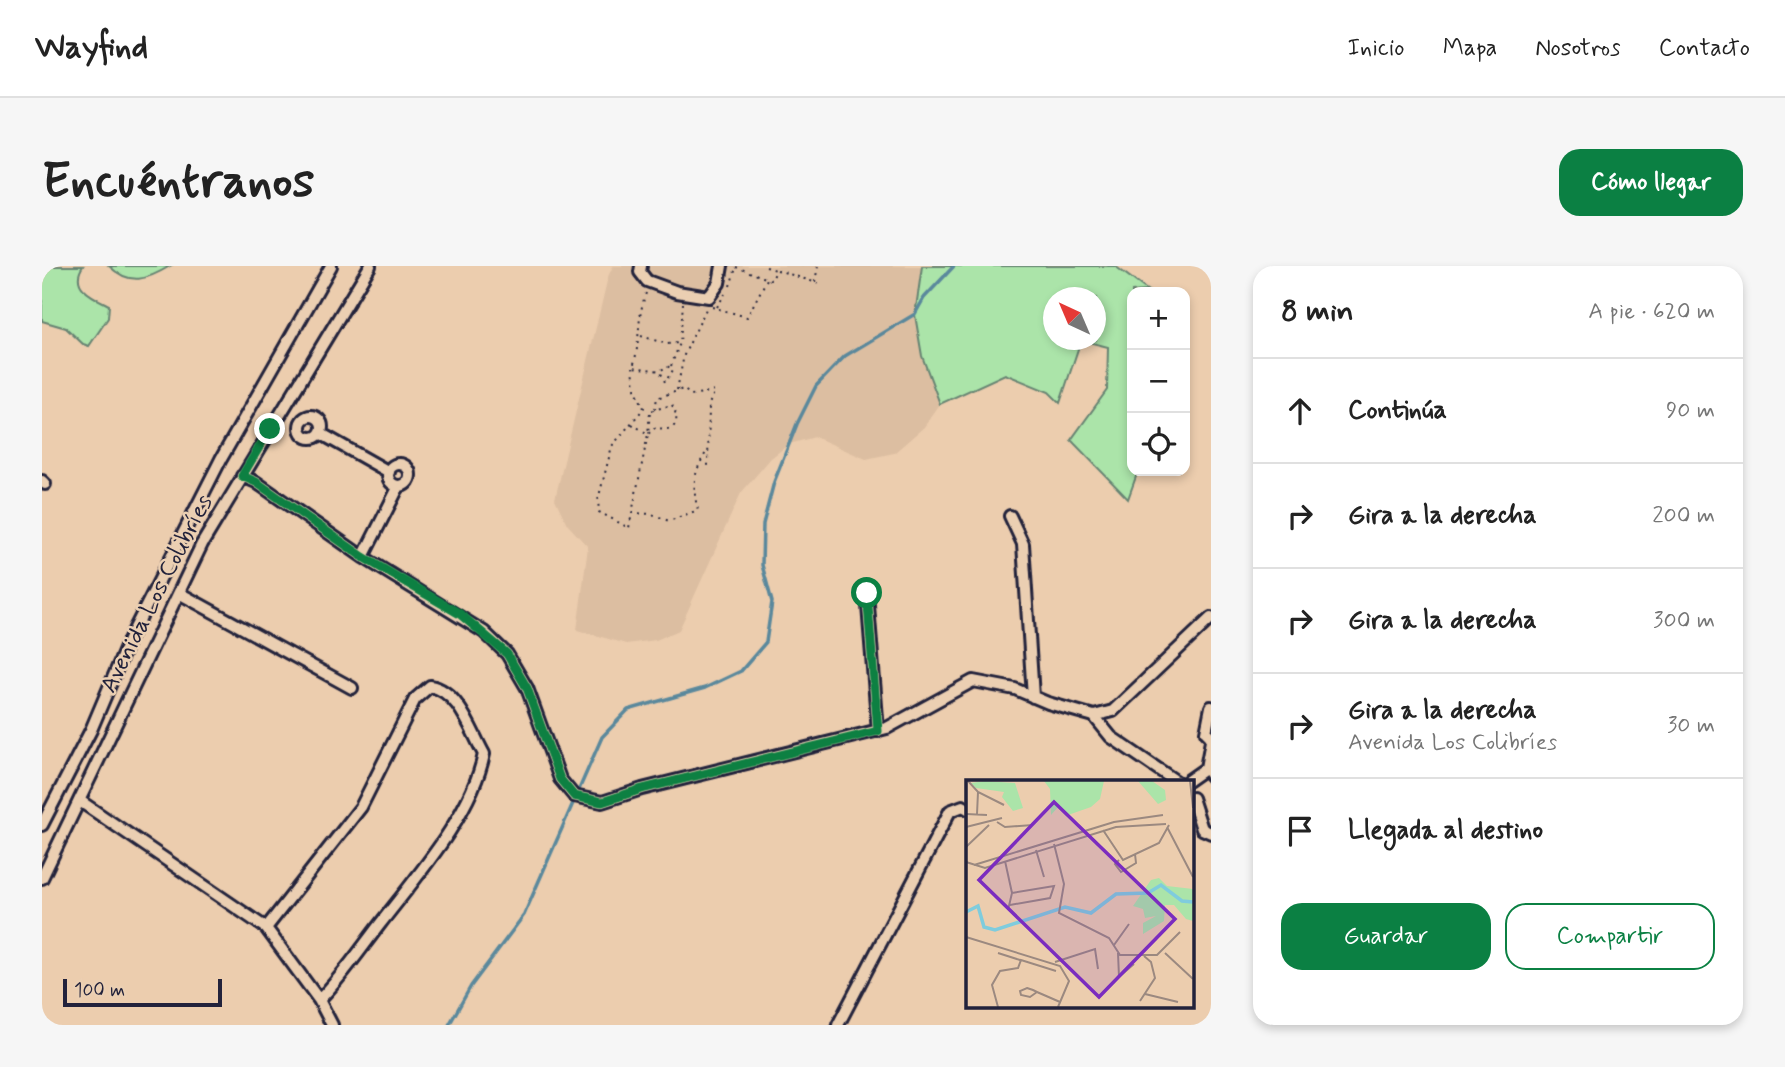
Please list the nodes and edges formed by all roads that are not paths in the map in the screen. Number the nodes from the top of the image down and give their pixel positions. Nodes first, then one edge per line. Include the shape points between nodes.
1 (331, 266) edge
2 (370, 266) edge
3 (641, 266) edge
4 (722, 266) edge
5 (320, 433) dead end
6 (389, 472) junction
7 (242, 476) junction
8 (399, 486) junction
9 (1010, 516) dead end
10 (363, 557) junction
11 (178, 593) junction
12 (867, 593) dead end
13 (1211, 618) edge
14 (352, 688) dead end
15 (1033, 696) junction
16 (1211, 706) edge
17 (1094, 716) junction
18 (878, 731) junction
19 (1211, 739) edge
20 (1209, 772) edge
21 (1174, 780) edge
22 (1191, 780) edge
23 (80, 801) junction
24 (1194, 804) edge
25 (966, 808) edge
26 (42, 825) edge
27 (1211, 833) edge
28 (42, 878) edge
29 (266, 928) junction
30 (319, 1000) junction
31 (331, 1025) edge
32 (838, 1025) edge

1 - 26 street, Avenida Los Colibríes via 221,459
2 - 7 street, Avenida Los Colibríes
3 - 4 street via 647,281 699,297 714,292
5 - 6 street
6 - 8 street via 390,480
6 - 8 street via 397,464 408,468 409,480
7 - 10 street
7 - 11 street, Avenida Los Colibríes
8 - 10 street
9 - 15 street via 1023,544
10 - 18 street via 460,614 507,654 527,688 560,779 574,796 602,802
11 - 14 street
11 - 23 street, Avenida Los Colibríes
12 - 18 street
13 - 17 street via 1113,711
15 - 17 street
15 - 18 street via 974,681
16 - 19 street via 1206,732
17 - 21 street via 1111,737
19 - 20 street
20 - 22 street
23 - 28 street, Avenida Los Colibríes
23 - 29 street
24 - 27 street via 1202,829
25 - 32 street via 950,811
29 - 30 street
29 - 30 street via 361,807 415,699 430,686 442,688 453,697 484,754 481,769 471,793 419,874
30 - 31 street

